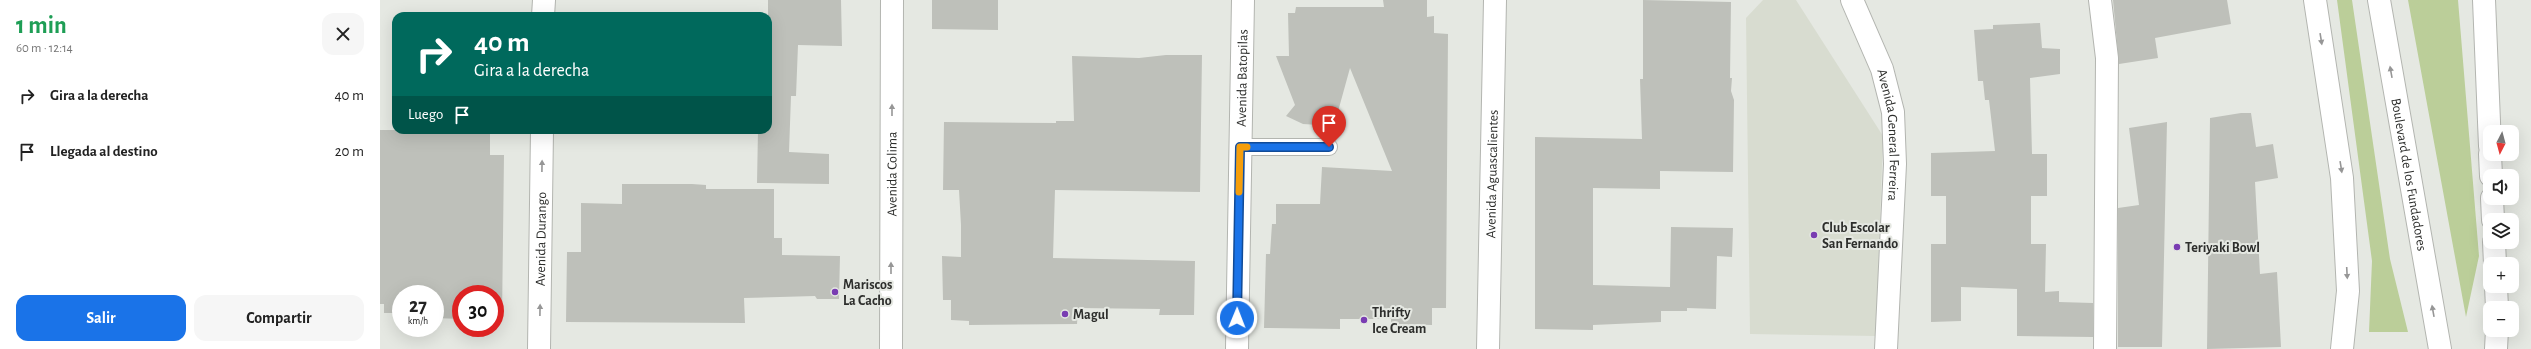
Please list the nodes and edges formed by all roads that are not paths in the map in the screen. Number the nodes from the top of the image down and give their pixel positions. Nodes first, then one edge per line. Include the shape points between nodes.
1 (544, 0) edge
2 (892, 0) edge
3 (1243, 0) edge
4 (1495, 0) edge
5 (1852, 0) edge
6 (2100, 0) edge
7 (2315, 0) edge
8 (2379, 0) edge
9 (2484, 0) edge
10 (543, 12) edge
11 (2489, 125) edge
12 (542, 134) edge
13 (1240, 147) junction
14 (1329, 147) dead end
15 (2497, 337) edge
16 (539, 349) edge
17 (891, 349) edge
18 (1236, 349) edge
19 (1488, 349) edge
20 (1886, 349) edge
21 (2105, 349) edge
22 (2342, 349) edge
23 (2440, 349) edge
24 (2496, 349) edge

1 - 10 street
17 -> 2 street, Avenida Colima
3 - 13 street, Avenida Batopilas
4 - 19 street, Avenida Aguascalientes
5 - 20 street, Avenida General Ferreira via 1882,69 1893,112 1896,164
6 - 21 street via 2107,58
7 -> 22 street via 2342,178 2348,291
23 -> 8 street, Boulevard de los Fundadores
9 - 11 street
16 -> 12 street, Avenida Durango
13 - 14 lane
13 - 18 street, Avenida Batopilas
15 - 24 street

